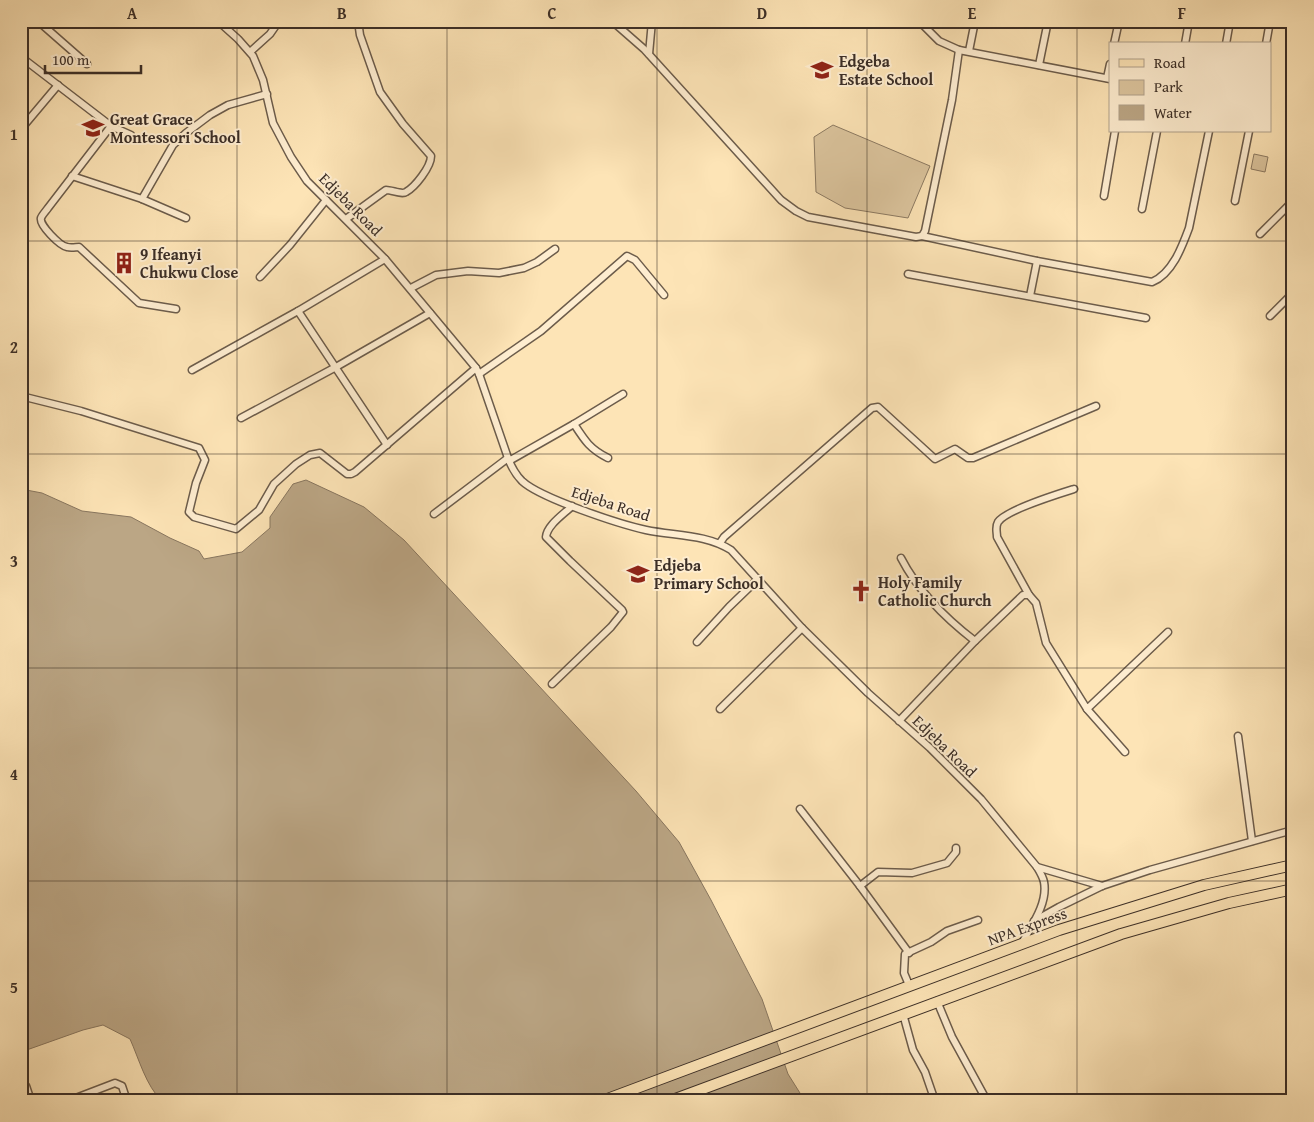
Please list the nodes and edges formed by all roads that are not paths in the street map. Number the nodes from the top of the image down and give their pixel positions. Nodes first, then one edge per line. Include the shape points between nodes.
1 (38, 21) edge
2 (218, 21) edge
3 (279, 21) edge
4 (358, 21) edge
5 (612, 21) edge
6 (652, 21) edge
7 (919, 21) edge
8 (975, 21) edge
9 (1048, 21) edge
10 (1119, 21) edge
11 (1189, 21) edge
12 (1230, 21) edge
13 (1270, 21) edge
14 (1114, 42) edge
15 (1185, 42) edge
16 (1226, 42) edge
17 (1266, 42) edge
18 (959, 50) junction
19 (969, 51) junction
20 (250, 52) junction
21 (649, 54) junction
22 (21, 57) edge
23 (87, 64) dead end
24 (1039, 65) junction
25 (1109, 78) edge
26 (58, 85) junction
27 (267, 94) junction
28 (111, 126) junction
29 (21, 129) edge
30 (1115, 132) edge
31 (1156, 132) edge
32 (1209, 132) edge
33 (1249, 132) edge
34 (131, 135) dead end
35 (72, 176) junction
36 (1104, 196) dead end
37 (142, 199) junction
38 (326, 200) junction
39 (1293, 200) edge
40 (1235, 201) dead end
41 (1142, 209) dead end
42 (186, 218) dead end
43 (346, 219) junction
44 (1260, 234) dead end
45 (922, 236) junction
46 (555, 249) dead end
47 (386, 259) junction
48 (1037, 261) junction
49 (908, 274) dead end
50 (260, 277) dead end
51 (411, 288) junction
52 (1293, 293) edge
53 (664, 295) dead end
54 (1030, 296) junction
55 (176, 309) dead end
56 (298, 310) junction
57 (430, 312) junction
58 (1270, 316) dead end
59 (1146, 318) dead end
60 (336, 367) junction
61 (192, 370) dead end
62 (477, 371) junction
63 (623, 394) dead end
64 (21, 396) edge
65 (1096, 406) dead end
66 (241, 418) dead end
67 (574, 424) junction
68 (387, 445) junction
69 (608, 458) dead end
70 (508, 459) junction
71 (1074, 489) dead end
72 (572, 506) junction
73 (434, 514) dead end
74 (720, 543) junction
75 (900, 558) dead end
76 (758, 579) junction
77 (1029, 595) junction
78 (802, 628) junction
79 (1168, 632) dead end
80 (975, 641) junction
81 (697, 642) dead end
82 (552, 684) dead end
83 (720, 708) dead end
84 (1087, 709) junction
85 (899, 721) junction
86 (1238, 736) dead end
87 (1125, 752) dead end
88 (800, 809) dead end
89 (1293, 830) edge
90 (1252, 841) junction
91 (956, 848) dead end
92 (1293, 865) edge
93 (1037, 867) junction
94 (860, 886) junction
95 (1102, 886) junction
96 (1293, 889) edge
97 (978, 920) dead end
98 (1034, 921) junction
99 (1022, 944) junction
100 (909, 952) junction
101 (909, 986) junction
102 (937, 1001) junction
103 (903, 1014) junction
104 (26, 1086) dead end
105 (31, 1101) edge
106 (68, 1101) edge
107 (127, 1101) edge
108 (602, 1101) edge
109 (670, 1101) edge
110 (935, 1101) edge
111 (987, 1101) edge

1 - 23 street
2 - 20 street, Edjeba Road
3 - 20 street
4 - 43 street via 380,92 431,160 422,176 406,192 386,190
5 - 21 street
6 - 21 street
7 - 18 street via 939,41
8 - 19 street
9 - 24 street
10 - 14 street
11 - 15 street
12 - 16 street
13 - 17 street
18 - 19 street
18 - 45 street via 952,100
19 - 24 street
20 - 27 street, Edjeba Road
21 - 45 street via 781,200 796,212 916,238
22 - 26 street
24 - 25 street
26 - 28 street
26 - 29 street
27 - 37 street via 228,105 186,133 173,145
27 - 38 street, Edjeba Road via 274,123 291,157 307,181
28 - 34 street
28 - 35 street
30 - 36 street
31 - 41 street
32 - 48 street via 1189,228 1161,279 1152,282
33 - 40 street
35 - 37 street
35 - 55 street via 41,219 44,228 64,246 79,246 139,303
37 - 42 street
38 - 43 street, Edjeba Road
38 - 50 street
39 - 44 street
43 - 47 street, Edjeba Road
45 - 48 street
46 - 51 street via 524,268 499,273 468,271 436,275
47 - 51 street, Edjeba Road
47 - 56 street
48 - 54 street
49 - 54 street
51 - 57 street, Edjeba Road
52 - 58 street
53 - 62 street via 635,260 627,256 541,331
54 - 59 street
56 - 60 street
56 - 61 street
57 - 60 street
57 - 62 street, Edjeba Road
60 - 66 street
60 - 68 street
62 - 68 street
62 - 70 street, Edjeba Road
63 - 67 street
64 - 68 street via 199,448 205,460 189,512 194,517 236,528 259,510 274,484 310,455 320,453 351,474
65 - 74 street via 973,458 955,449 935,459 878,407 872,408
67 - 69 street via 594,451
67 - 70 street
70 - 72 street, Edjeba Road via 520,480 530,488
70 - 73 street
71 - 77 street via 999,520 997,537
72 - 74 street, Edjeba Road via 646,530
72 - 82 street via 550,528 546,537 623,612
74 - 76 street, Edjeba Road via 743,561
75 - 80 street via 922,593
76 - 78 street, Edjeba Road
76 - 81 street
77 - 80 street via 1023,595
77 - 84 street via 1036,603 1046,643
78 - 83 street
78 - 85 street, Edjeba Road
79 - 84 street
80 - 85 street
84 - 87 street
85 - 93 street, Edjeba Road via 981,799
86 - 90 street
88 - 94 street
89 - 90 street
90 - 95 street
91 - 94 street via 945,864 912,873 878,872
92 - 99 main road, NPA Express via 1152,900
93 - 95 street
93 - 98 street, Edjeba Road via 1044,880 1045,895
94 - 100 street
95 - 98 street
96 - 102 main road via 1229,903 1121,934
97 - 100 street via 947,931
98 - 99 street, Edjeba Road
99 - 101 main road, NPA Express
100 - 101 street via 905,954 904,973
101 - 108 main road, NPA Express
102 - 103 main road
102 - 111 street via 952,1037
103 - 109 main road
103 - 110 street via 913,1050
104 - 105 street
106 - 107 street via 115,1083 122,1086

